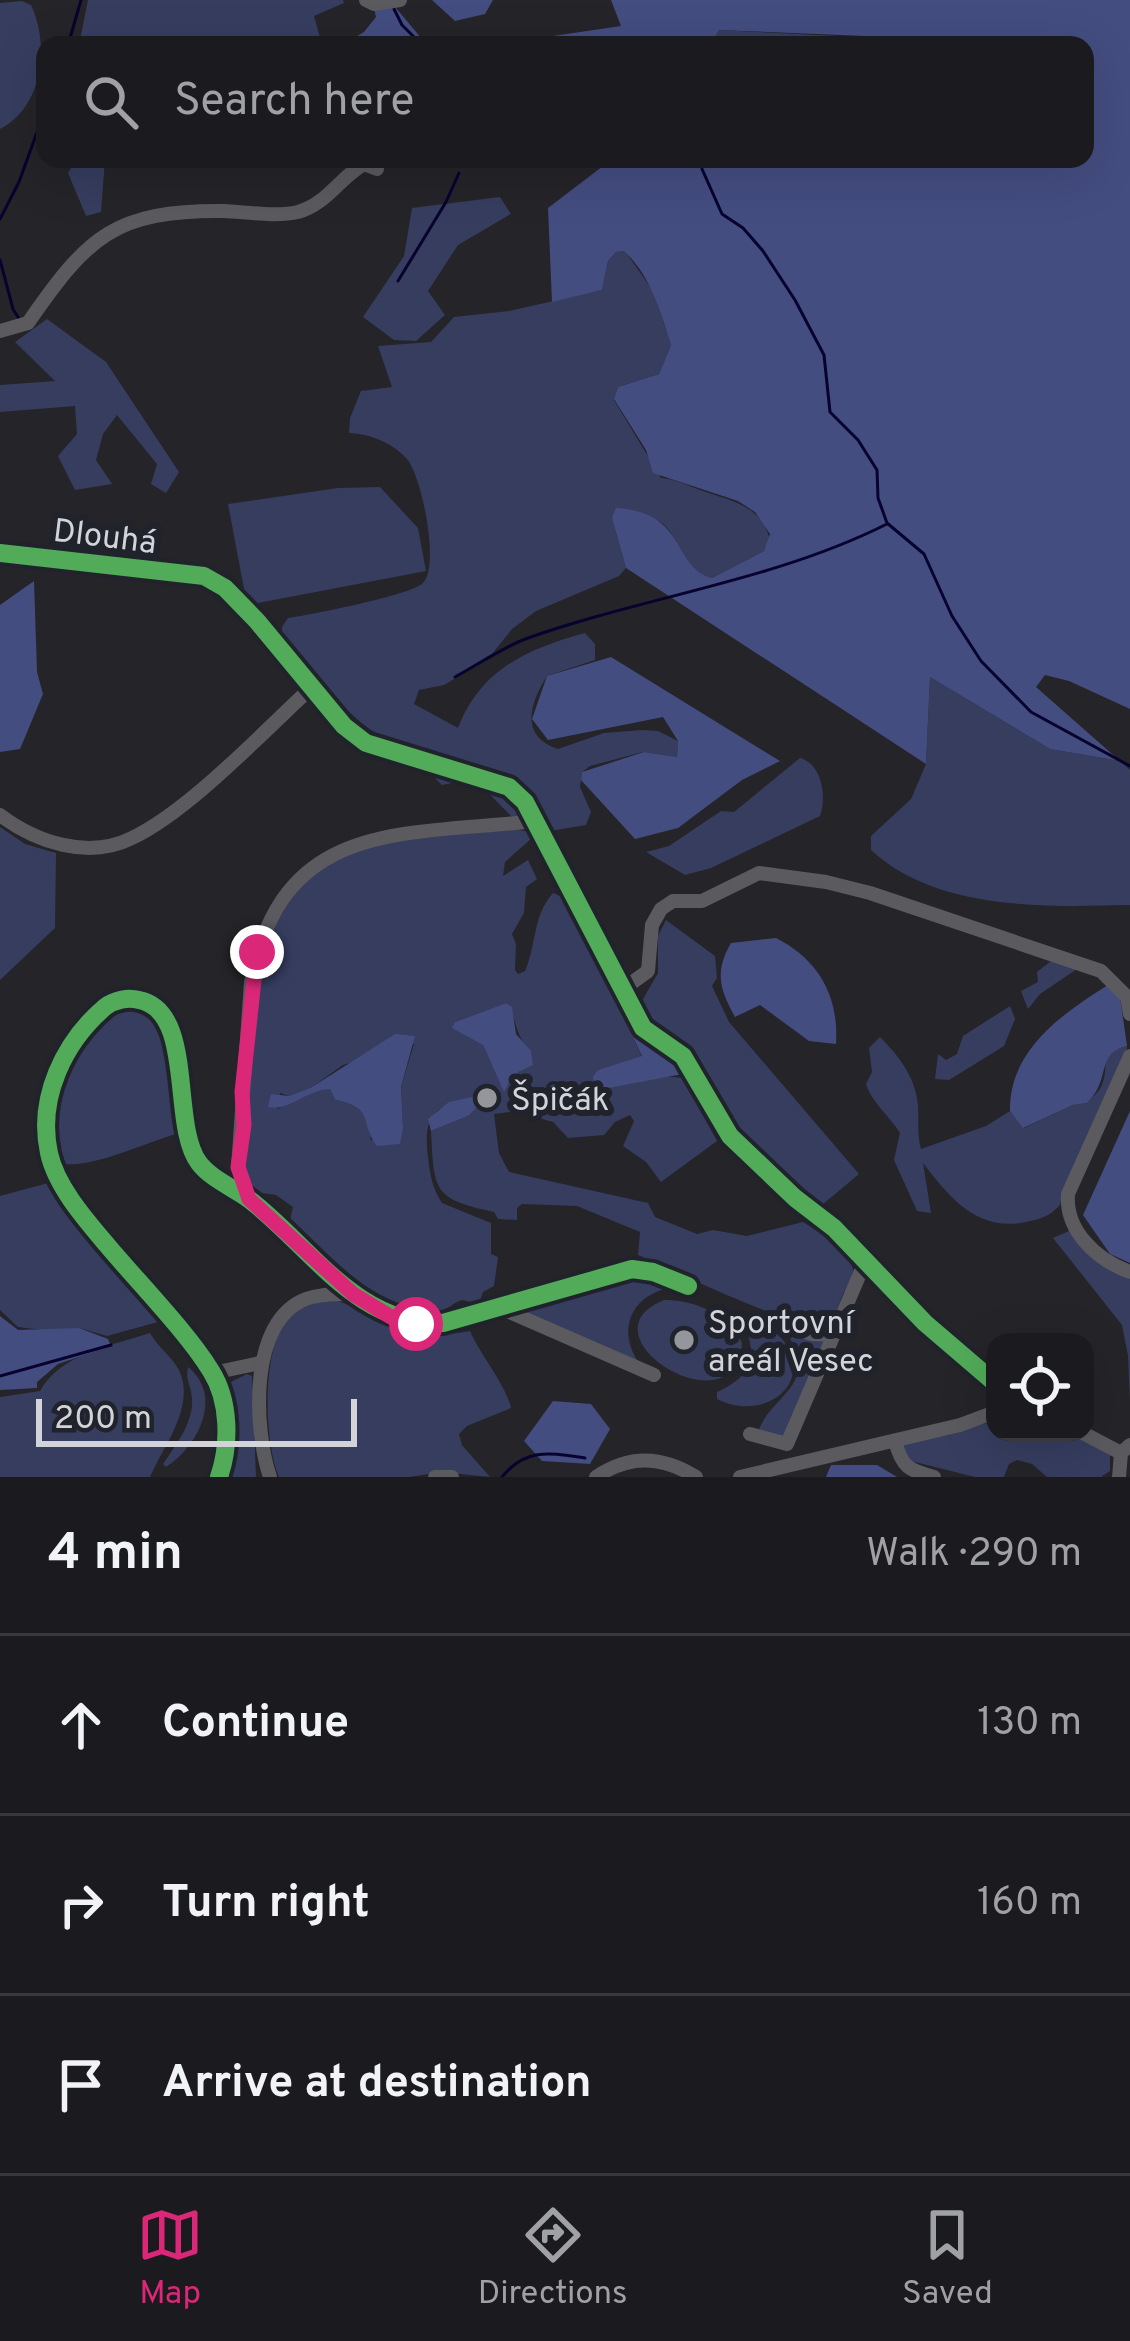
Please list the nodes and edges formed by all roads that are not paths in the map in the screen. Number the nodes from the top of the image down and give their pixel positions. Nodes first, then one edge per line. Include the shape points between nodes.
1 (366, 0) edge
2 (400, 0) edge
3 (356, 168) edge
4 (0, 331) edge
5 (0, 553) edge
6 (312, 687) junction
7 (0, 815) edge
8 (535, 820) junction
9 (622, 990) junction
10 (1130, 1015) edge
11 (1130, 1056) edge
12 (249, 1199) junction
13 (866, 1262) junction
14 (1130, 1272) edge
15 (688, 1286) dead end
16 (353, 1294) junction
17 (498, 1307) junction
18 (770, 1322) dead end
19 (833, 1335) junction
20 (260, 1363) junction
21 (213, 1373) junction
22 (654, 1375) dead end
23 (986, 1375) edge
24 (986, 1415) edge
25 (750, 1433) dead end
26 (1094, 1437) edge
27 (896, 1441) junction
28 (1126, 1449) edge
29 (219, 1477) edge
30 (270, 1477) edge
31 (435, 1477) edge
32 (452, 1477) edge
33 (596, 1477) edge
34 (696, 1477) edge
35 (740, 1477) edge
36 (934, 1477) edge
37 (1119, 1477) edge

1 - 2 street
3 - 4 street via 296,212 188,211 109,230 28,323
5 - 6 street, Dlouhá via 204,576 257,621
6 - 7 street via 177,809 129,841 76,848 26,834
6 - 8 street via 366,743 508,787
8 - 9 street
8 - 12 street via 384,834 321,859 284,898 251,982 238,1167
9 - 10 street via 648,971 652,925 662,908 702,901 759,873 870,893 1101,971 1126,998
9 - 13 street via 643,1028 682,1056 730,1136
11 - 14 street via 1066,1210 1086,1244
12 - 16 street
12 - 21 street via 198,1162 175,1044 153,1004 110,1003 73,1041 47,1098 49,1153 81,1214
13 - 19 street
13 - 23 street
15 - 17 street via 632,1269
16 - 17 street via 416,1324
16 - 20 street via 304,1299 278,1322
17 - 22 street
18 - 19 street
19 - 25 street via 787,1444
20 - 21 street
20 - 30 street
21 - 29 street via 227,1423
24 - 27 street
26 - 28 street
27 - 35 street
27 - 36 street via 908,1471
28 - 37 street
31 - 32 street
33 - 34 street via 617,1464 660,1460

